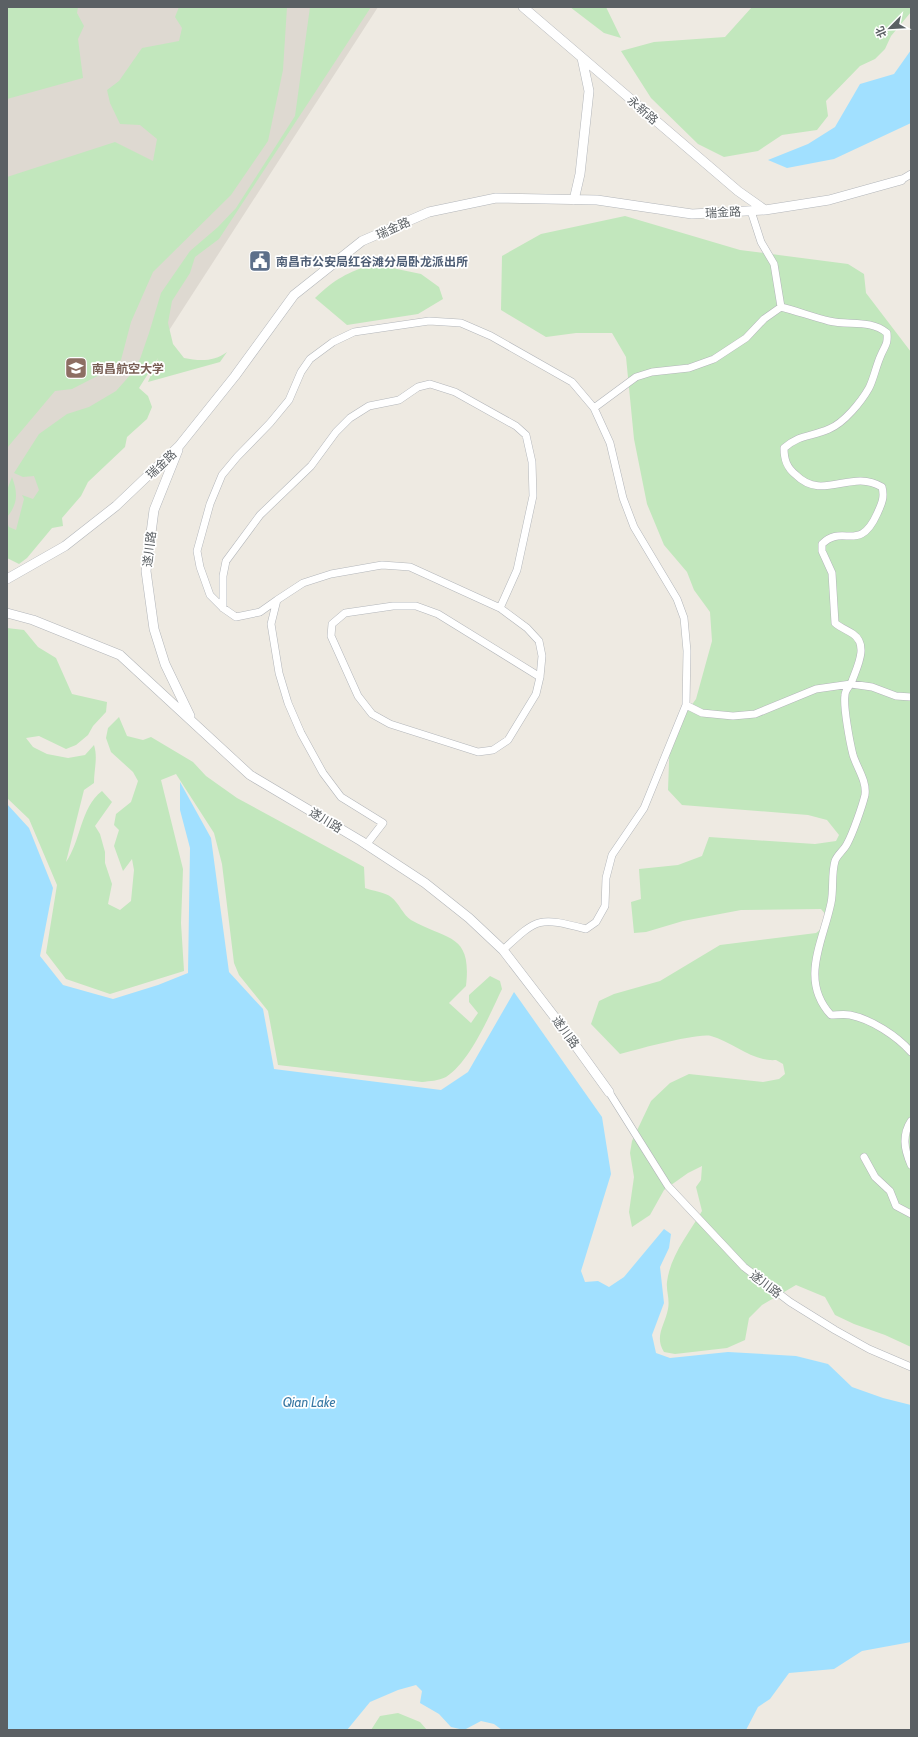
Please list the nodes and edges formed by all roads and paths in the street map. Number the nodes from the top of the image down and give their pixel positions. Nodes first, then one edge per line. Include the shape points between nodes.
1 (523, 7) edge
2 (582, 58) junction
3 (911, 174) edge
4 (901, 180) joint
5 (574, 200) junction
6 (765, 210) junction
7 (752, 211) junction
8 (781, 307) junction
9 (594, 408) junction
10 (179, 446) junction
11 (7, 579) edge
12 (277, 600) junction
13 (223, 608) junction
14 (500, 608) junction
15 (7, 613) edge
16 (540, 677) junction
17 (851, 684) junction
18 (911, 697) edge
19 (686, 705) junction
20 (192, 721) junction
21 (366, 845) junction
22 (502, 950) junction
23 (911, 1052) edge
24 (609, 1092) joint
25 (911, 1121) edge
26 (864, 1157) dead end
27 (911, 1165) edge
28 (911, 1214) edge
29 (911, 1367) edge

1 - 2 street, 永新路
2 - 5 street via 589,91 580,174
2 - 6 street, 永新路 via 738,191
3 - 4 street, 瑞金路
4 - 6 street, 瑞金路 via 829,200
5 - 7 street, 瑞金路 via 597,200 692,214
5 - 10 street, 瑞金路 via 496,198 429,212 362,241 294,295 235,376
6 - 7 street, 瑞金路
7 - 8 street via 761,242 774,264
8 - 9 street via 764,319 746,338 714,359 689,368 652,372 636,377
8 - 17 street via 830,322 876,326 887,333 888,342 869,388 845,419 828,429 807,434 784,448 784,458 790,470 802,482 816,487 856,480 876,483 882,487 884,494 872,526 864,534 856,537 835,536 822,544 822,551 833,579 835,623 854,634 862,650
9 - 13 street via 572,382 491,336 461,323 429,321 354,332 333,342 310,359 301,372 289,400 222,475 210,504 197,551 210,595
9 - 19 street via 610,443 623,498 634,527 677,599 684,618 688,651
10 - 11 street, 瑞金路 via 116,506 65,546
10 - 20 street, 遂川路 via 154,510 146,571 154,628 165,664
12 - 13 street via 260,612 236,617
12 - 14 street via 303,583 331,574 382,565 410,567
12 - 21 street via 271,624 279,673 288,703 323,773 342,797 383,823
13 - 14 street via 223,576 226,561 260,515 311,466 336,432 350,418 369,406 399,400 418,387 430,384 454,392 516,426 526,435 532,462 533,496 517,570
14 - 16 street via 527,628 539,641 542,656
15 - 20 street, 遂川路 via 33,620 120,655
16 - 16 street via 536,694 508,740 493,750 478,752 390,724 372,714 358,696 330,636 332,624 345,613 392,606 416,606 438,614
17 - 18 street via 872,687 896,696
17 - 19 street via 816,689 755,714 733,716 702,713
17 - 23 street via 845,694 849,734 854,756 864,779 865,794 847,844 836,860 831,882 832,902 820,939 814,972 818,993 825,1009 831,1015 860,1018 889,1033
19 - 22 street via 644,808 612,855 606,878 605,906 596,922 586,929 550,920 535,923
20 - 21 street, 遂川路 via 250,775
21 - 22 street, 遂川路 via 425,883 469,918
22 - 24 street, 遂川路
24 - 29 street, 遂川路 via 668,1186 744,1267 790,1302 836,1330 869,1349
25 - 27 street via 904,1137 906,1154
26 - 28 street via 875,1177 890,1191 896,1206

